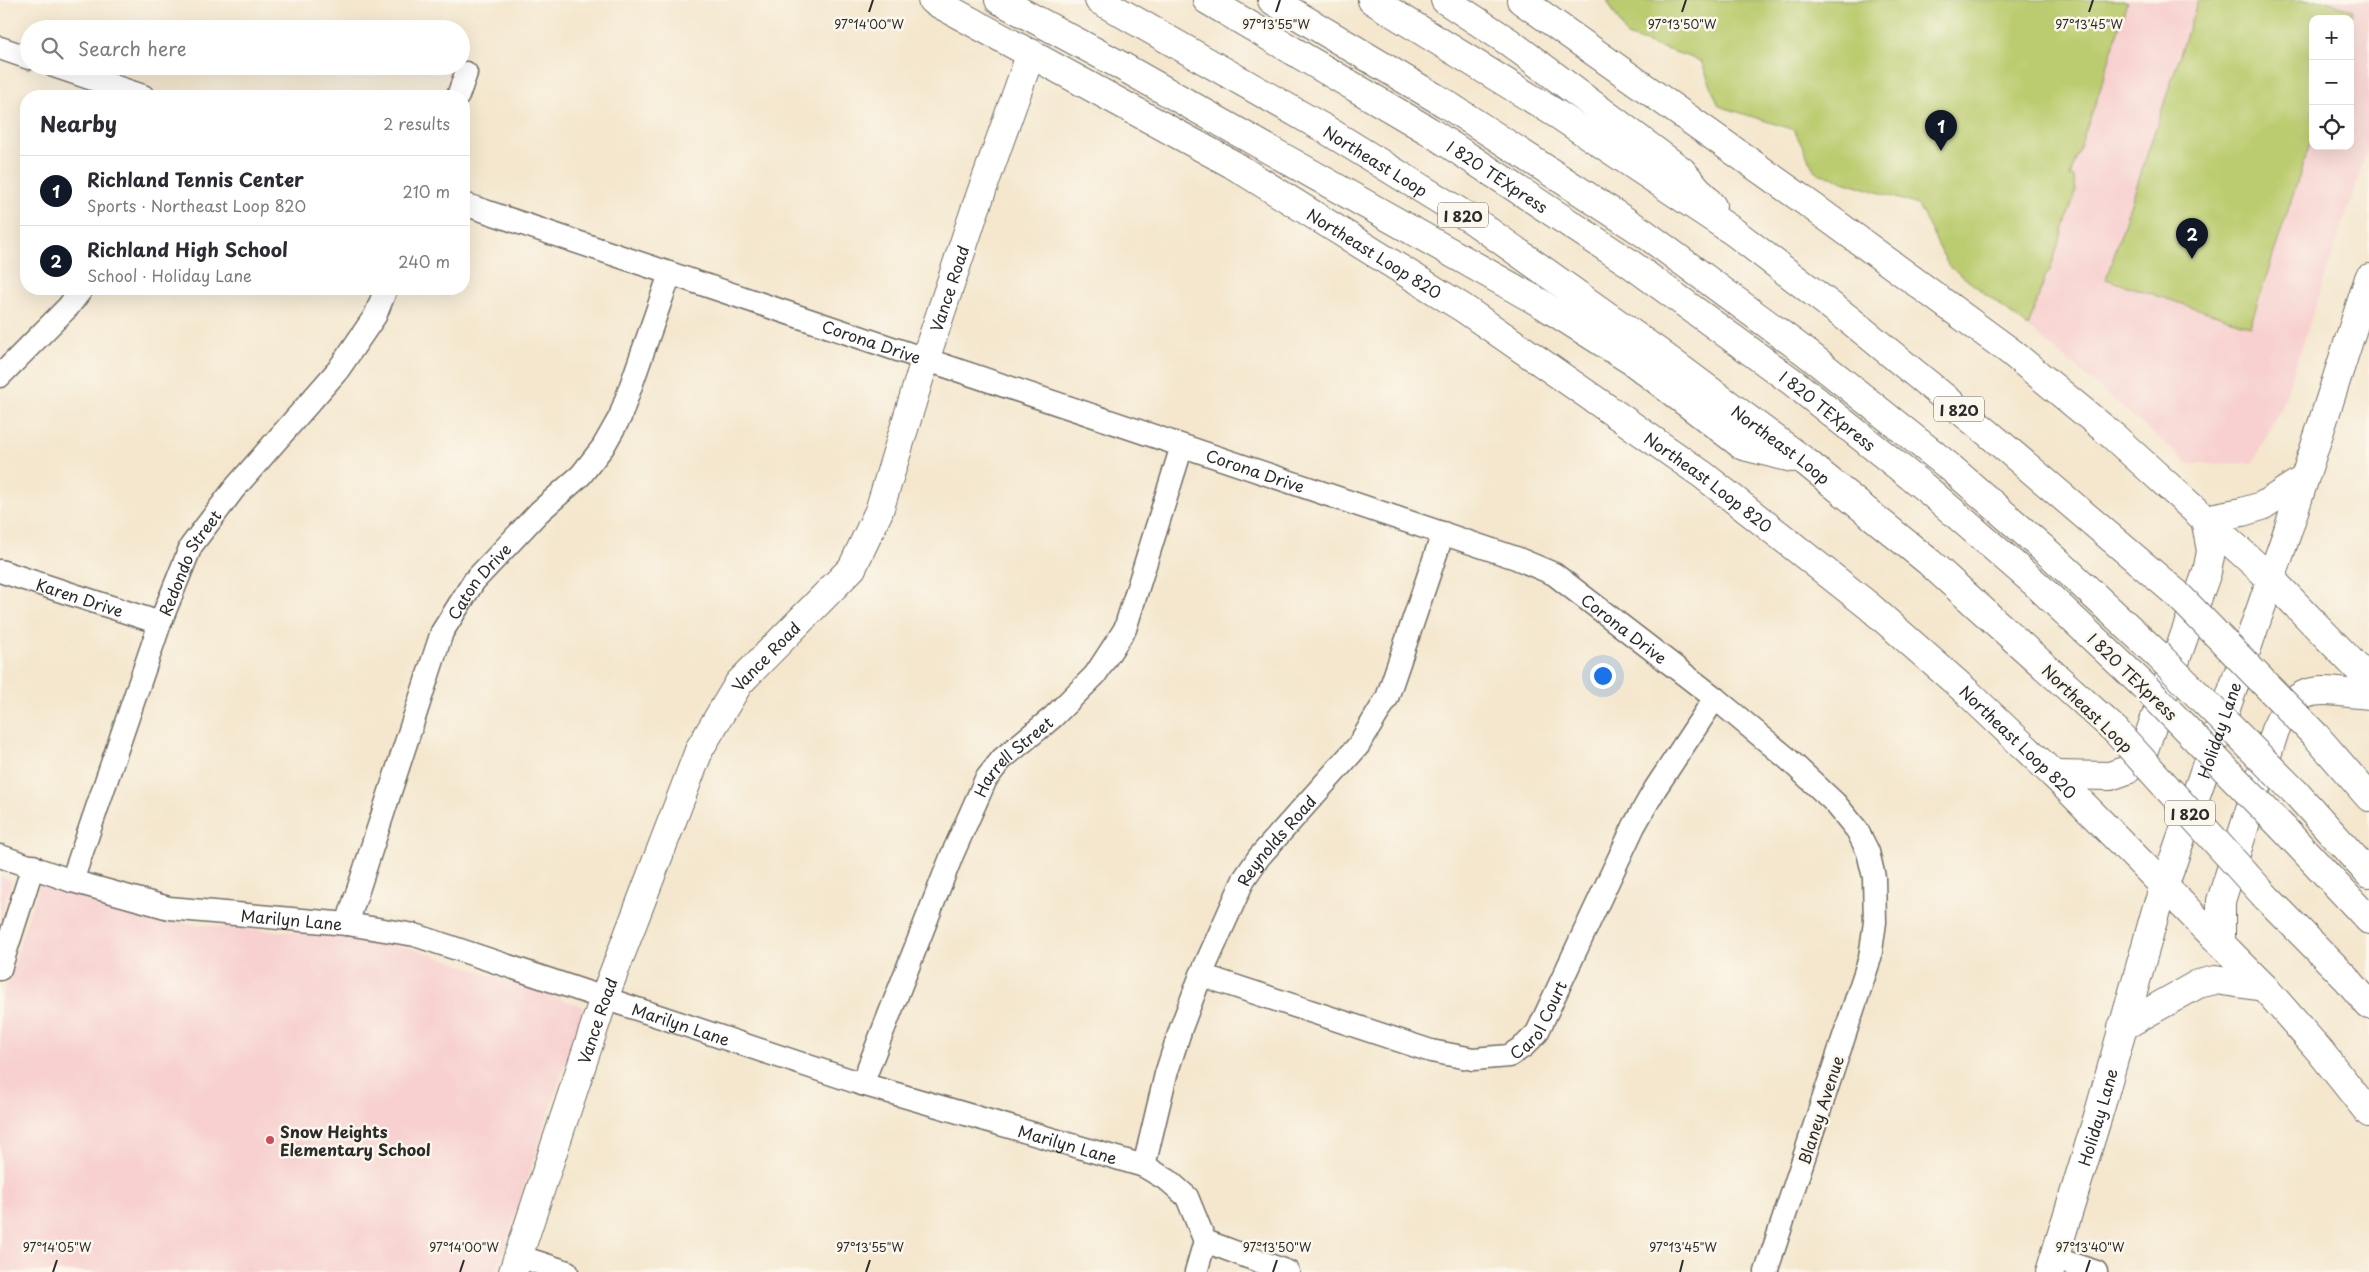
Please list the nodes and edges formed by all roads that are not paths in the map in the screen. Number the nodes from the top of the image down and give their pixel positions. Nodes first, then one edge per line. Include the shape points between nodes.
1 (932, 0) edge
2 (999, 0) edge
3 (1099, 0) edge
4 (1207, 0) edge
5 (1272, 0) edge
6 (1372, 0) edge
7 (1445, 0) edge
8 (1521, 0) edge
9 (0, 48) edge
10 (1031, 53) junction
11 (20, 55) edge
12 (81, 75) edge
13 (465, 75) edge
14 (125, 90) edge
15 (460, 90) edge
16 (470, 206) edge
17 (1734, 232) junction
18 (670, 274) junction
19 (2369, 278) edge
20 (77, 295) edge
21 (383, 295) edge
22 (925, 360) junction
23 (0, 376) edge
24 (1182, 446) junction
25 (1806, 462) junction
26 (2304, 479) junction
27 (2205, 519) junction
28 (1443, 533) junction
29 (0, 572) edge
30 (2271, 578) junction
31 (160, 623) junction
32 (2369, 680) edge
33 (2369, 695) edge
34 (1715, 698) junction
35 (2316, 736) junction
36 (2369, 773) edge
37 (2054, 775) junction
38 (2369, 797) edge
39 (0, 856) edge
40 (33, 866) junction
41 (2369, 874) edge
42 (72, 881) junction
43 (2164, 887) junction
44 (2369, 920) edge
45 (347, 924) junction
46 (2221, 944) junction
47 (1871, 947) joint
48 (0, 969) edge
49 (1202, 974) junction
50 (2264, 987) junction
51 (604, 998) junction
52 (2369, 1005) edge
53 (2122, 1027) junction
54 (862, 1084) junction
55 (2369, 1113) edge
56 (1144, 1166) junction
57 (1205, 1241) junction
58 (515, 1264) edge
59 (2052, 1265) edge
60 (567, 1272) edge
61 (1196, 1272) edge
62 (1288, 1272) edge
63 (1766, 1272) edge
64 (2096, 1272) edge

1 - 10 main road, Northeast Loop 820
2 - 25 main road via 1542,304 1632,362 1743,446
3 - 25 main road, Northeast Loop / I 820 via 1325,129 1474,221
4 - 44 main road, I 820 TEXpress, bridge via 1429,131 1628,262 1794,382 2036,584 2146,688
5 - 41 main road, I 820 TEXpress, bridge via 1446,104 1644,233 1808,354 1951,468 2054,558 2157,654 2296,793
6 - 17 main road, I 820 via 1560,116
7 - 17 main road via 1510,42 1682,171
8 - 27 main road via 2011,352 2113,436
9 - 11 street
10 - 22 main road, Vance Road
10 - 37 main road, Northeast Loop 820 via 1232,164 1463,308 1703,475 1870,606
12 - 14 street
13 - 15 street
16 - 18 street, Corona Drive
17 - 35 main road, I 820, bridge via 1851,321 2177,594
18 - 22 street, Corona Drive
18 - 45 street, Caton Drive via 620,417 603,447 582,475 539,512 474,581 442,632
19 - 26 main road, Holiday Lane
20 - 23 street
21 - 31 street, Redondo Street via 374,316 338,370 234,489 191,546
22 - 24 street, Corona Drive
22 - 51 main road, Vance Road via 880,511 852,568 739,683 700,748
24 - 28 street, Corona Drive
24 - 54 street, Harrell Street via 1125,629 1095,675 1053,717 1002,760 986,779 952,855
25 - 52 main road, Northeast Loop / I 820, bridge via 1929,562 2115,730
26 - 27 main road via 2262,506
26 - 30 main road, Holiday Lane
27 - 30 main road
27 - 37 main road via 2211,551 2207,572 2142,755 2127,770 2110,776
28 - 34 street, Corona Drive via 1554,574
28 - 49 street, Reynolds Road via 1387,698 1358,746 1259,856 1244,880
29 - 31 street, Karen Drive
30 - 32 main road
30 - 43 main road, Holiday Lane
31 - 42 street, Redondo Street
33 - 46 main road via 2328,690 2309,692 2294,700 2283,712 2221,901
34 - 47 street, Corona Drive via 1787,758 1835,803 1857,830 1868,852 1874,877 1875,922
34 - 49 street, Carol Court via 1634,826 1537,1033 1509,1056 1473,1059 1431,1051
35 - 36 main road via 2342,744
35 - 38 main road, I 820
37 - 43 main road, Northeast Loop 820
39 - 40 street, Marilyn Lane
40 - 42 street, Marilyn Lane
40 - 48 street
42 - 45 street, Marilyn Lane via 169,908
43 - 46 main road, Northeast Loop 820
43 - 53 main road, Holiday Lane
45 - 51 street, Marilyn Lane via 415,935
46 - 50 main road, Northeast Loop 820
47 - 63 street, Blaney Avenue
49 - 56 street, Reynolds Road via 1166,1074
50 - 53 main road via 2215,980 2198,984
50 - 55 main road, Northeast Loop 820
51 - 54 street, Marilyn Lane
51 - 58 main road, Vance Road
53 - 59 main road, Holiday Lane
54 - 56 street, Marilyn Lane
56 - 57 street, Marilyn Lane via 1169,1181 1186,1197
57 - 61 street
57 - 62 street
58 - 60 street
59 - 64 street

